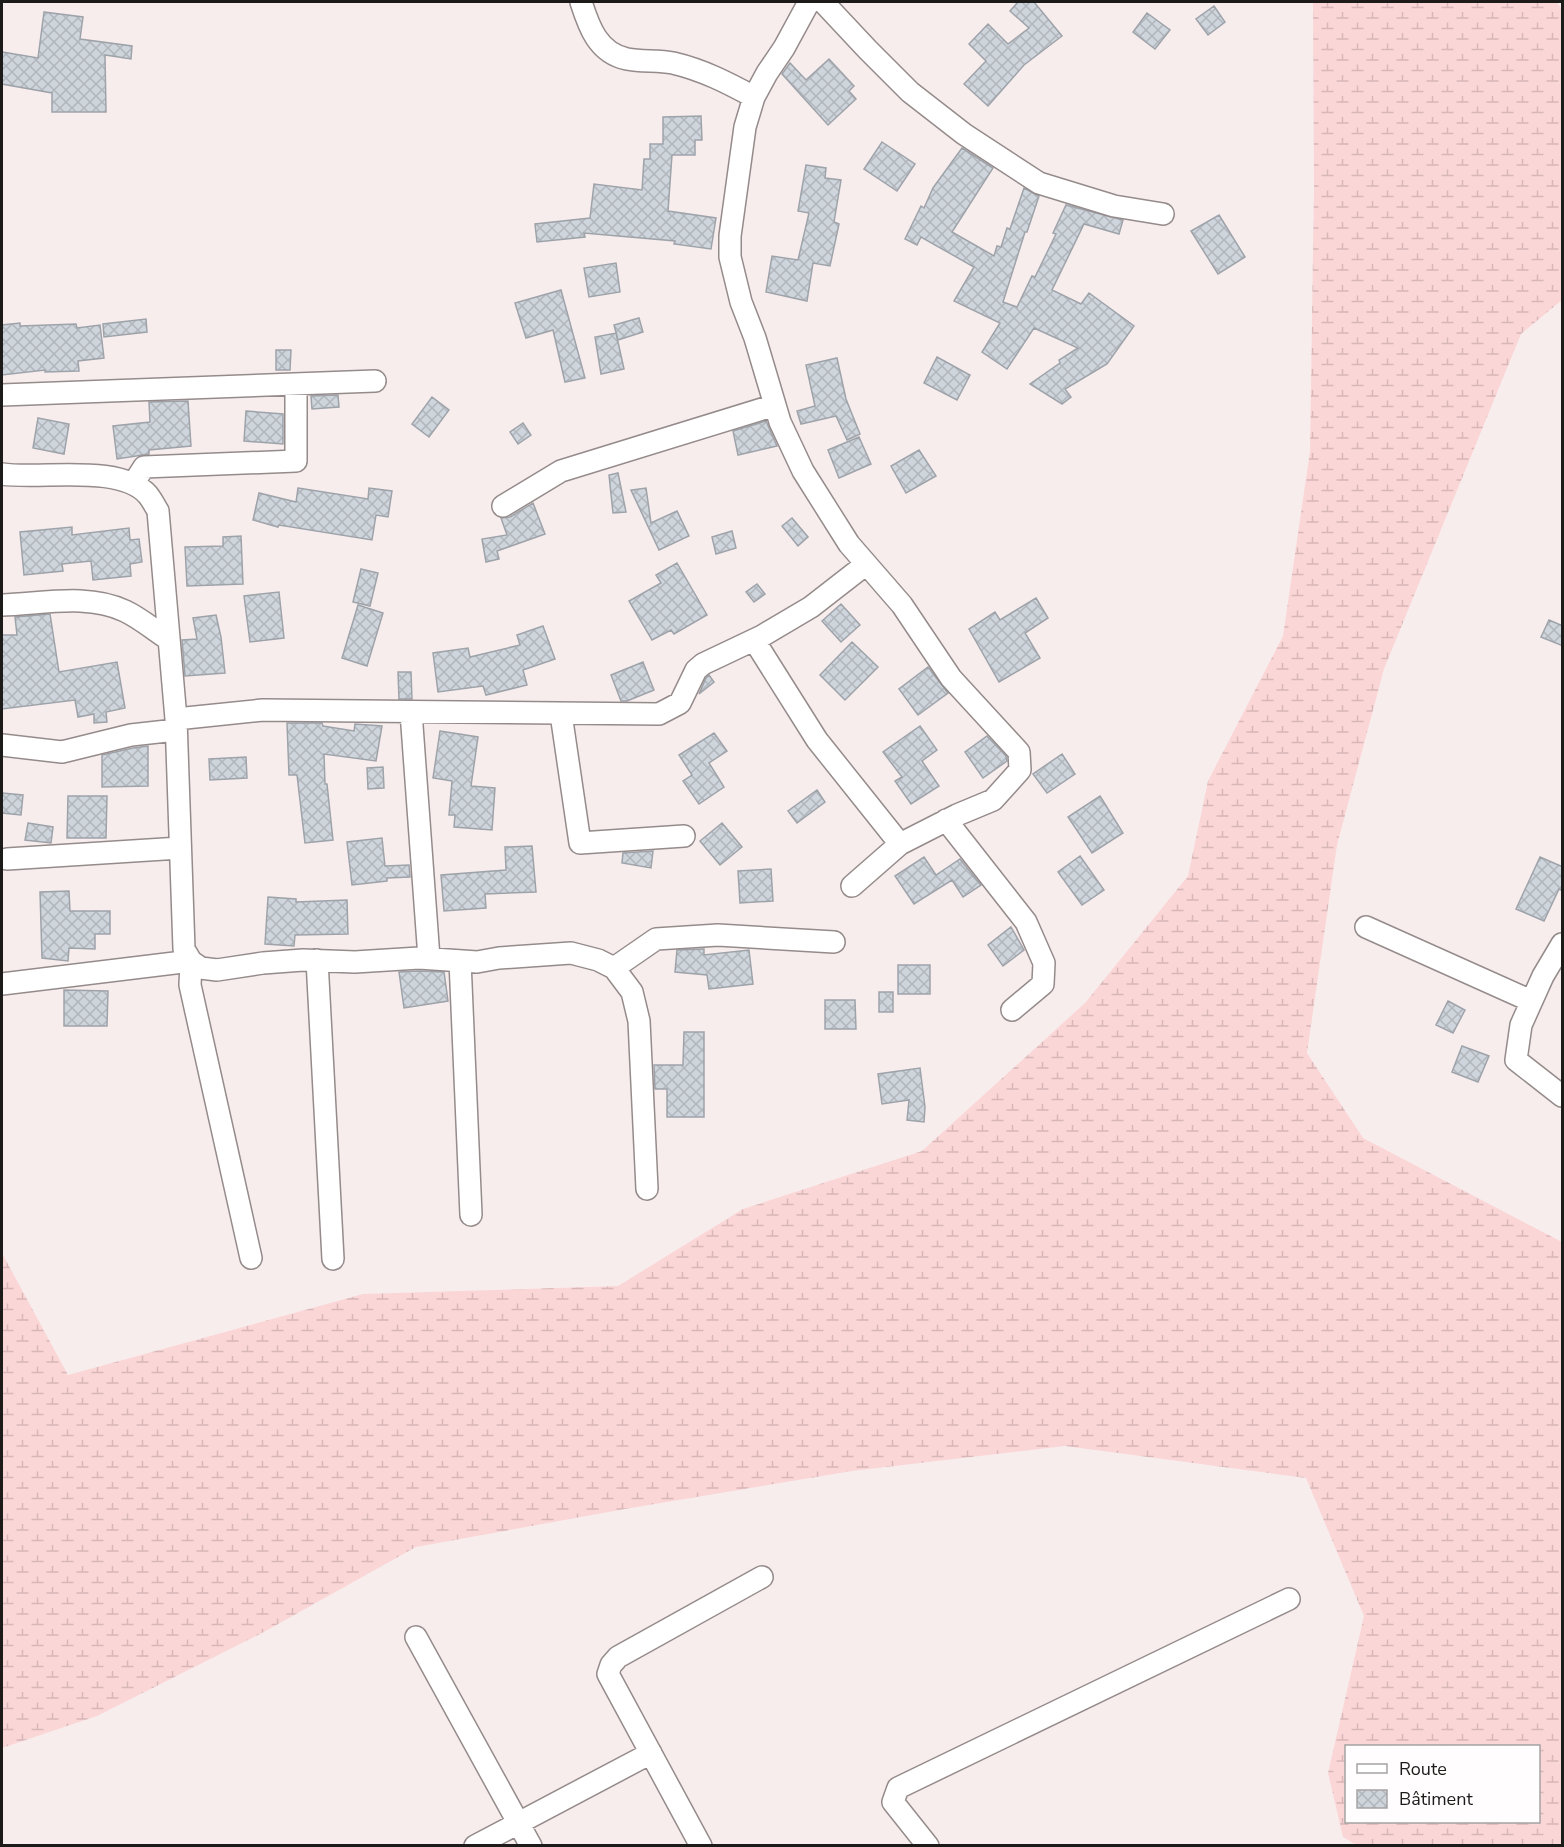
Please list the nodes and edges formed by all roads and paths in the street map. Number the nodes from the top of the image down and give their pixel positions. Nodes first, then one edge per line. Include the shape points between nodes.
1 (581, 2) edge
2 (809, 2) edge
3 (823, 2) edge
4 (754, 97) junction
5 (1163, 214) dead end
6 (375, 381) dead end
7 (296, 384) junction
8 (2, 395) edge
9 (775, 405) junction
10 (2, 474) edge
11 (133, 484) junction
12 (503, 506) dead end
13 (865, 565) junction
14 (2, 605) edge
15 (168, 639) junction
16 (754, 640) junction
17 (411, 712) junction
18 (561, 714) junction
19 (176, 724) junction
20 (2, 745) edge
21 (946, 820) junction
22 (684, 836) dead end
23 (900, 844) junction
24 (180, 848) junction
25 (8, 858) dead end
26 (852, 886) dead end
27 (1366, 927) dead end
28 (834, 942) dead end
29 (1563, 944) edge
30 (429, 958) junction
31 (317, 960) junction
32 (191, 961) junction
33 (460, 961) junction
34 (614, 968) junction
35 (2, 984) edge
36 (1532, 1001) junction
37 (1012, 1010) dead end
38 (1563, 1096) edge
39 (647, 1189) dead end
40 (471, 1215) dead end
41 (251, 1258) dead end
42 (333, 1258) dead end
43 (762, 1577) dead end
44 (1289, 1599) dead end
45 (416, 1637) dead end
46 (651, 1754) junction
47 (518, 1822) junction
48 (475, 1845) edge
49 (531, 1845) edge
50 (701, 1845) edge
51 (928, 1845) edge

1 - 4 street via 595,39 610,53 704,71
2 - 4 street
3 - 5 street via 910,92 964,134 1039,183 1114,206
4 - 9 street via 745,127 730,257
6 - 7 street
7 - 8 street
7 - 11 street via 296,461 144,468
9 - 12 street via 561,471
9 - 13 street via 803,471
10 - 11 street via 111,476
11 - 15 street via 158,511
13 - 16 street via 811,607
13 - 21 street via 902,606 951,678 1019,752 1020,770 993,800
14 - 15 street via 72,601 107,604 126,611
15 - 19 street
16 - 18 street via 703,664 680,703 659,714
16 - 23 street via 817,740
17 - 18 street
17 - 19 street via 263,710
17 - 30 street
18 - 22 street via 580,843
19 - 20 street via 62,752
19 - 24 street
21 - 23 street
21 - 37 street via 1026,922 1044,963 1043,984
23 - 26 street
24 - 25 street
24 - 32 street via 184,949
27 - 36 street
28 - 34 street via 718,934 656,939
29 - 36 street
30 - 31 street
30 - 33 street
31 - 32 street via 217,969 201,968
31 - 42 street
32 - 35 street
32 - 41 street via 190,985
33 - 34 street via 571,953
33 - 40 street
34 - 39 street via 632,992 639,1021
36 - 38 street via 1521,1025 1516,1060
43 - 46 street via 618,1657 611,1665 608,1674
44 - 51 street via 898,1788 893,1802
45 - 47 street
46 - 47 street
46 - 50 street
47 - 48 street
47 - 49 street

